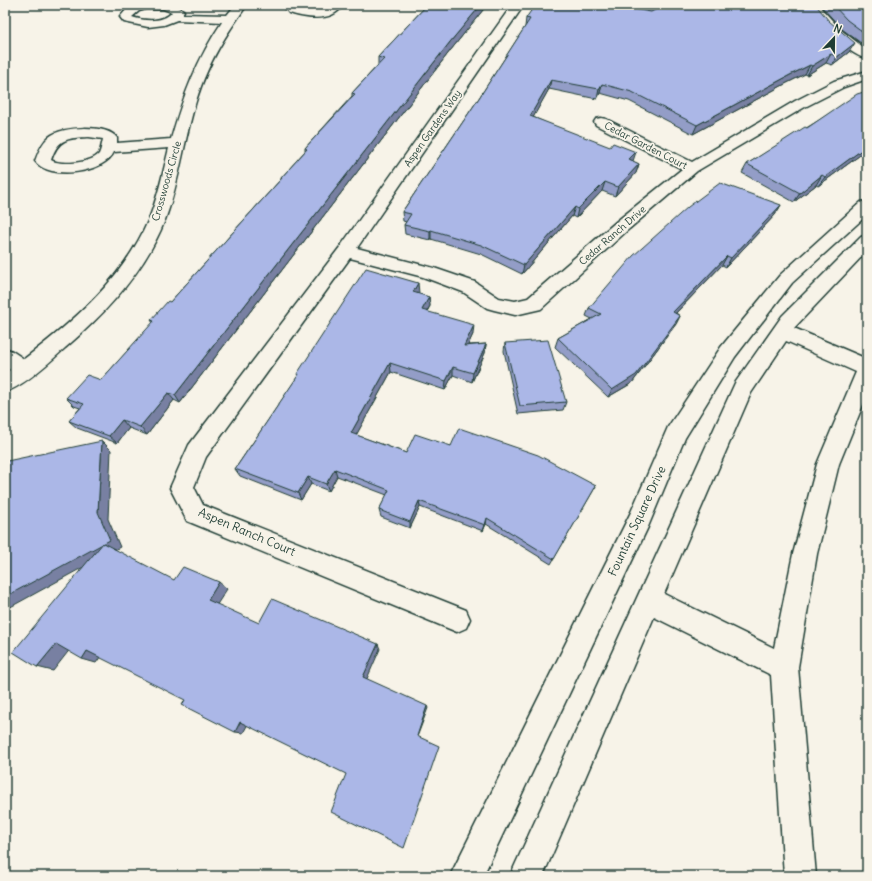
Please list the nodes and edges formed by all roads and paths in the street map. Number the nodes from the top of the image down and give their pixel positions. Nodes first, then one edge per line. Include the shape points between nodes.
1 (241, 5) edge
2 (292, 5) edge
3 (337, 5) edge
4 (518, 5) edge
5 (812, 5) edge
6 (176, 17) dead end
7 (229, 19) junction
8 (867, 55) edge
9 (867, 75) edge
10 (601, 122) dead end
11 (177, 143) junction
12 (108, 148) dead end
13 (692, 168) junction
14 (867, 206) edge
15 (867, 241) edge
16 (346, 250) junction
17 (782, 331) junction
18 (5, 356) edge
19 (867, 369) edge
20 (25, 370) junction
21 (5, 384) edge
22 (648, 600) junction
23 (457, 619) dead end
24 (784, 667) junction
25 (466, 876) edge
26 (526, 876) edge
27 (800, 876) edge

1 - 7 street, Crosswoods Circle
2 - 3 street via 293,11 300,13 324,13 334,10
4 - 16 street, Aspen Gardens Way
5 - 8 street via 824,21 847,43
6 - 7 street
7 - 11 street, Crosswoods Circle via 203,61
9 - 13 street, Cedar Ranch Drive via 838,84
10 - 13 street, Cedar Garden Court
11 - 12 street
11 - 20 street, Crosswoods Circle via 162,205 153,228 132,264 112,291 72,332
13 - 16 street, Cedar Ranch Drive via 534,304 515,308 494,303 469,287 428,272
14 - 25 street, Fountain Square Drive via 786,279 728,352 676,434 640,519
15 - 17 street
16 - 23 street, Aspen Ranch Court via 197,452 182,488 195,513
17 - 19 street
17 - 22 street via 742,389
18 - 20 street
19 - 24 street via 828,464 805,554
20 - 21 street, Crosswoods Circle
22 - 24 street
22 - 26 street
24 - 27 street

